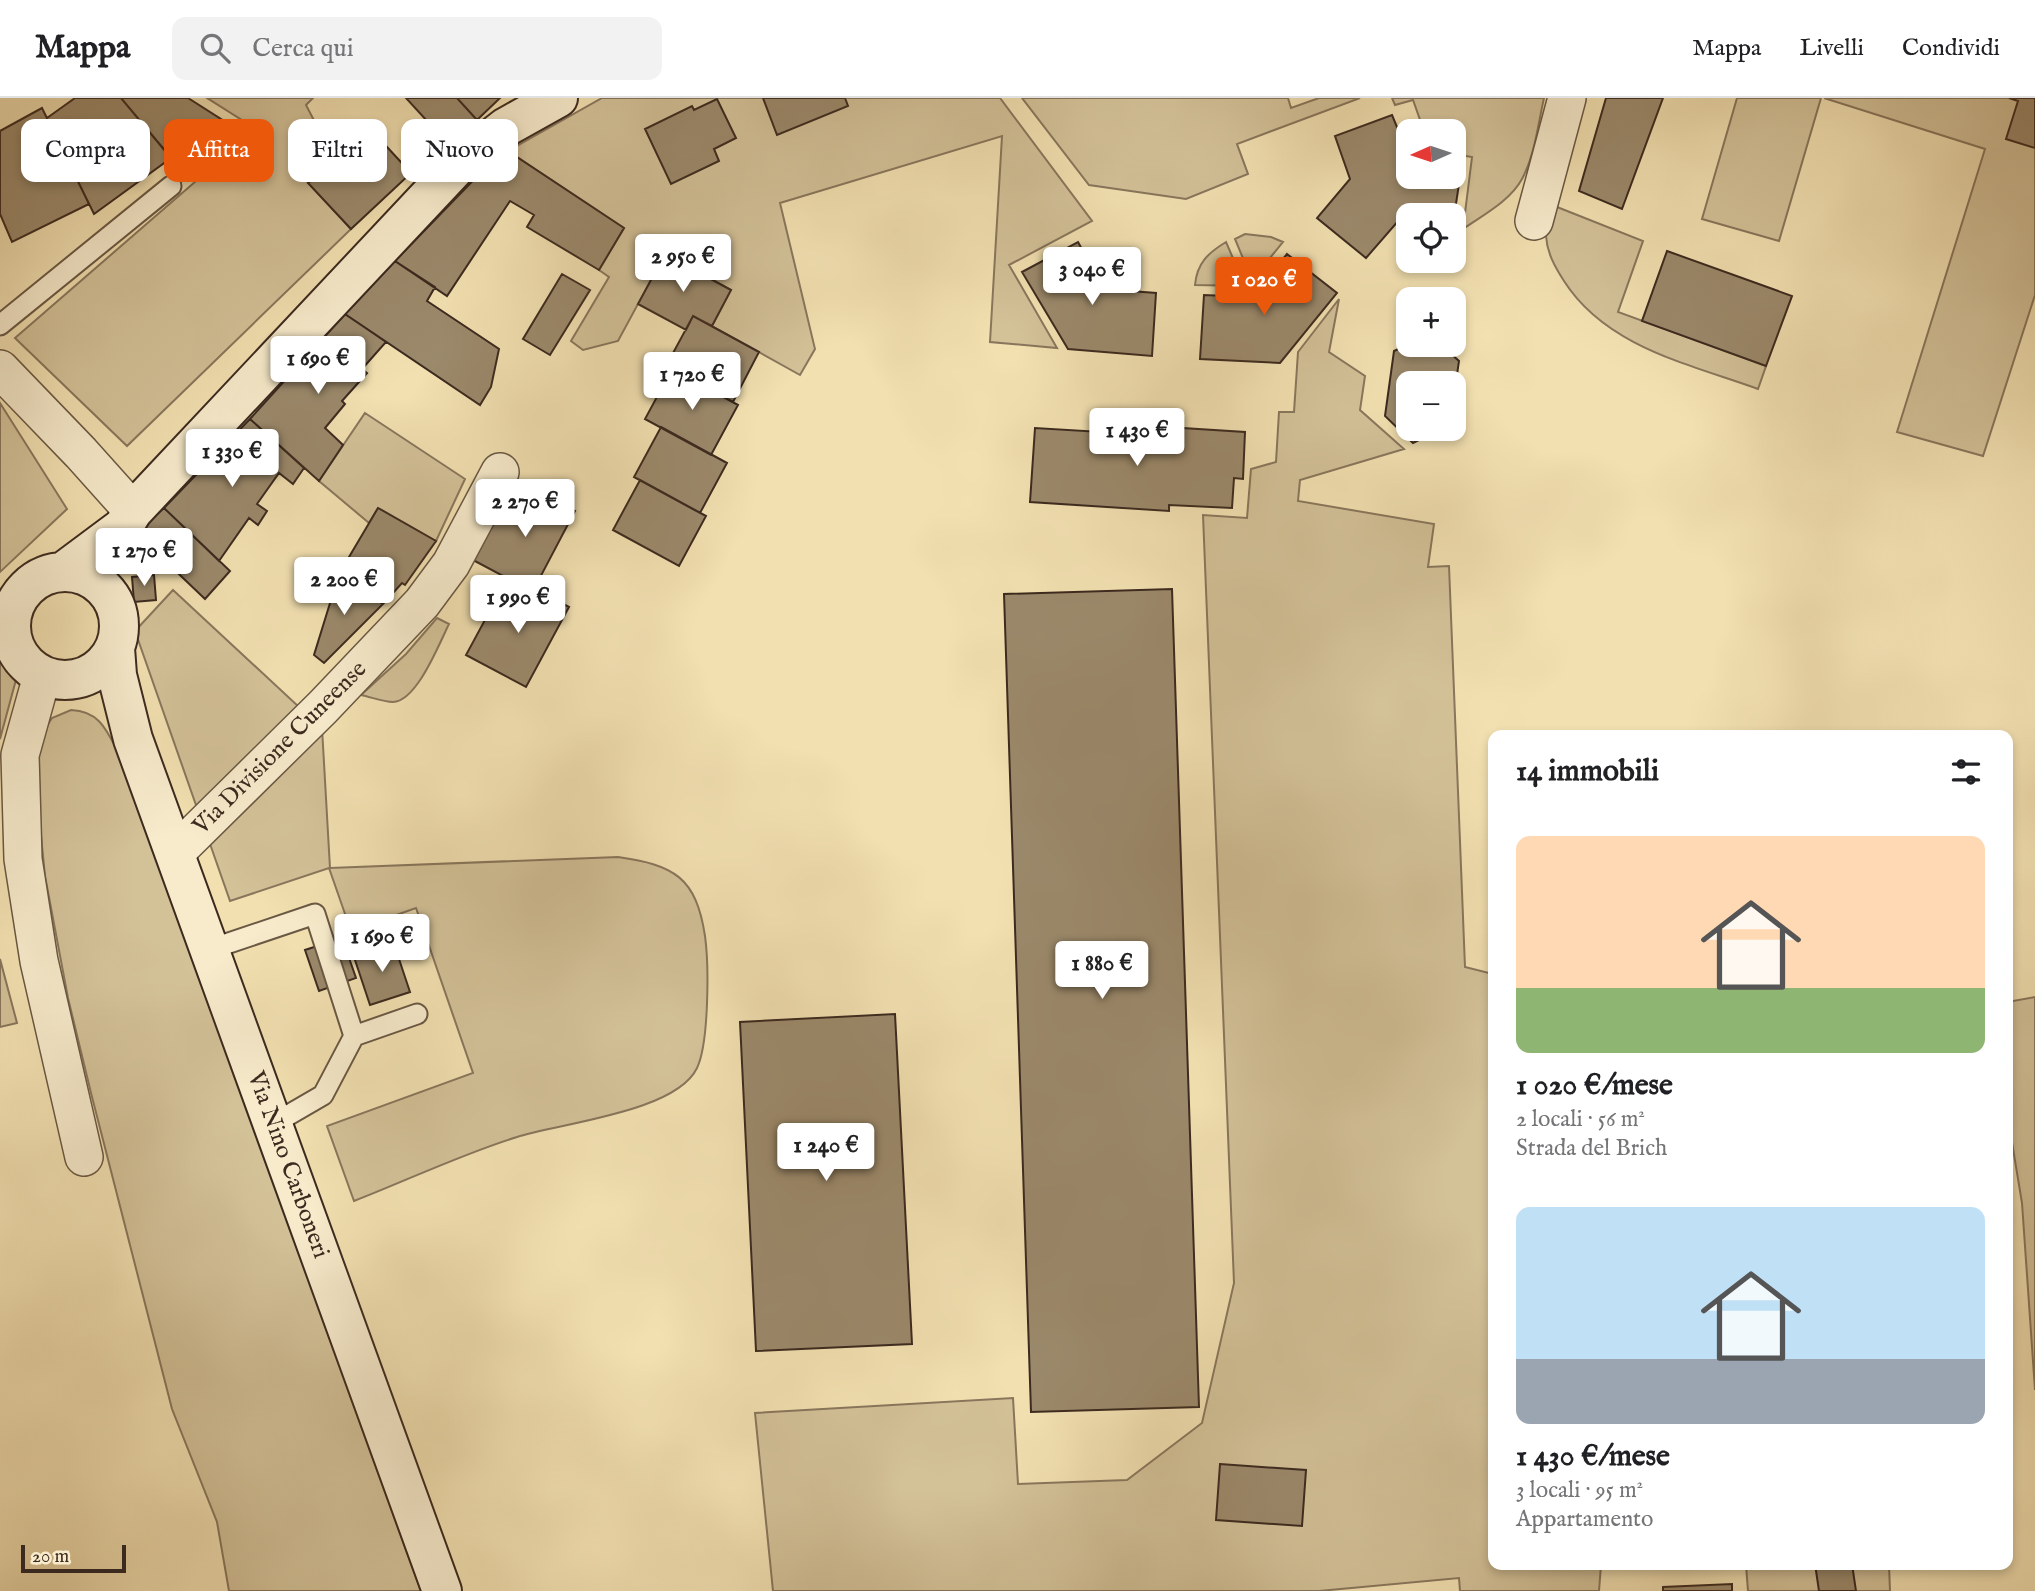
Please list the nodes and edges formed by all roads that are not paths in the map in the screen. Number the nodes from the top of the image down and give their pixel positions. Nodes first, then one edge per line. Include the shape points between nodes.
1 (558, 98) edge
2 (1567, 98) edge
3 (171, 186) dead end
4 (1534, 221) dead end
5 (0, 325) edge
6 (0, 369) edge
7 (500, 471) dead end
8 (128, 519) junction
9 (64, 571) junction
10 (113, 599) junction
11 (7, 616) edge
12 (116, 648) junction
13 (22, 665) edge
14 (81, 678) junction
15 (133, 739) junction
16 (176, 852) junction
17 (11, 864) edge
18 (211, 949) junction
19 (417, 1014) dead end
20 (354, 1036) junction
21 (273, 1124) junction
22 (83, 1157) dead end
23 (442, 1591) edge

1 - 8 main road via 506,127 460,163
2 - 4 street
3 - 5 lane
6 - 8 street via 81,453
7 - 16 street, Via Divisione Cuneense via 447,571 422,603
8 - 9 main road
8 - 10 main road, Via Nino Carboneri
9 - 10 main road via 92,578
9 - 11 main road via 34,581
10 - 12 main road, Via Nino Carboneri via 119,615
11 - 13 main road
12 - 14 main road via 95,672
12 - 15 main road, Via Nino Carboneri via 117,675
13 - 14 main road via 55,680
13 - 17 street
14 - 15 main road, Via Nino Carboneri via 97,689
15 - 16 main road, Via Nino Carboneri
16 - 18 main road, Via Nino Carboneri
17 - 22 street via 39,961
18 - 20 lane via 315,914
18 - 21 main road, Via Nino Carboneri
19 - 20 lane
20 - 21 lane via 323,1095
21 - 23 main road, Via Nino Carboneri

